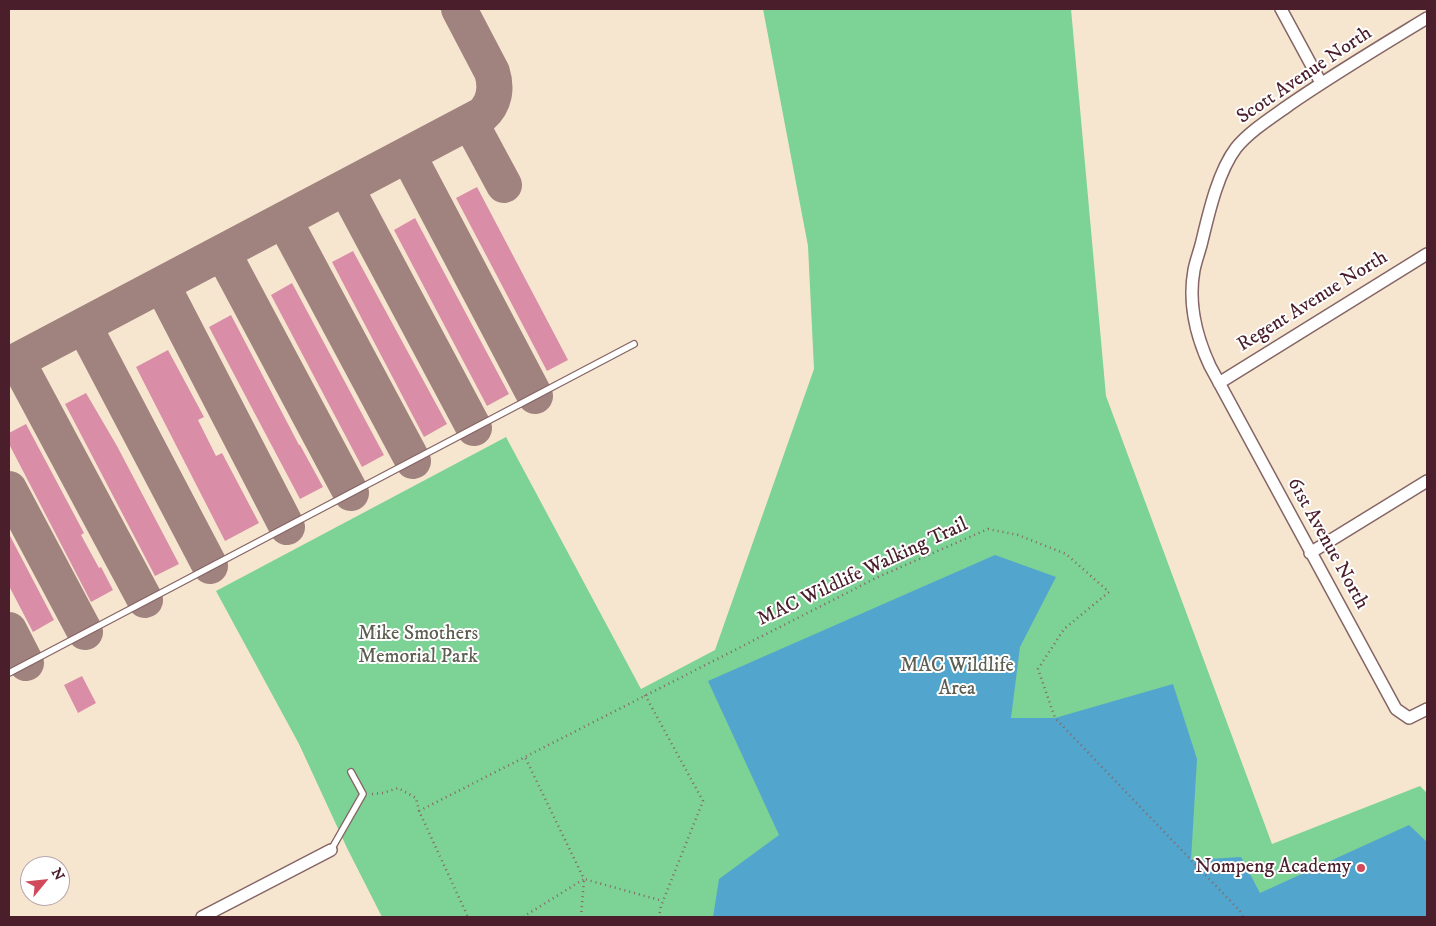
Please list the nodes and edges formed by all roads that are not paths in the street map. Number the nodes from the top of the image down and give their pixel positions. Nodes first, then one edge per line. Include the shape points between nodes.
1 (1282, 9) edge
2 (1427, 18) edge
3 (1321, 83) junction
4 (1427, 254) edge
5 (634, 344) dead end
6 (1219, 383) junction
7 (1427, 482) edge
8 (1310, 553) junction
9 (9, 673) edge
10 (1427, 710) edge
11 (351, 772) dead end
12 (331, 850) joint
13 (202, 917) edge

1 - 3 street
2 - 3 street, Scott Avenue North
3 - 6 street, Scott Avenue North via 1249,134 1235,149 1212,202 1194,270 1192,296 1200,344
4 - 6 street, Regent Avenue North
5 - 9 lane
6 - 8 street, 61st Avenue North
7 - 8 street
8 - 10 street, 61st Avenue North via 1396,709 1409,718
11 - 12 lane via 363,794
12 - 13 street

